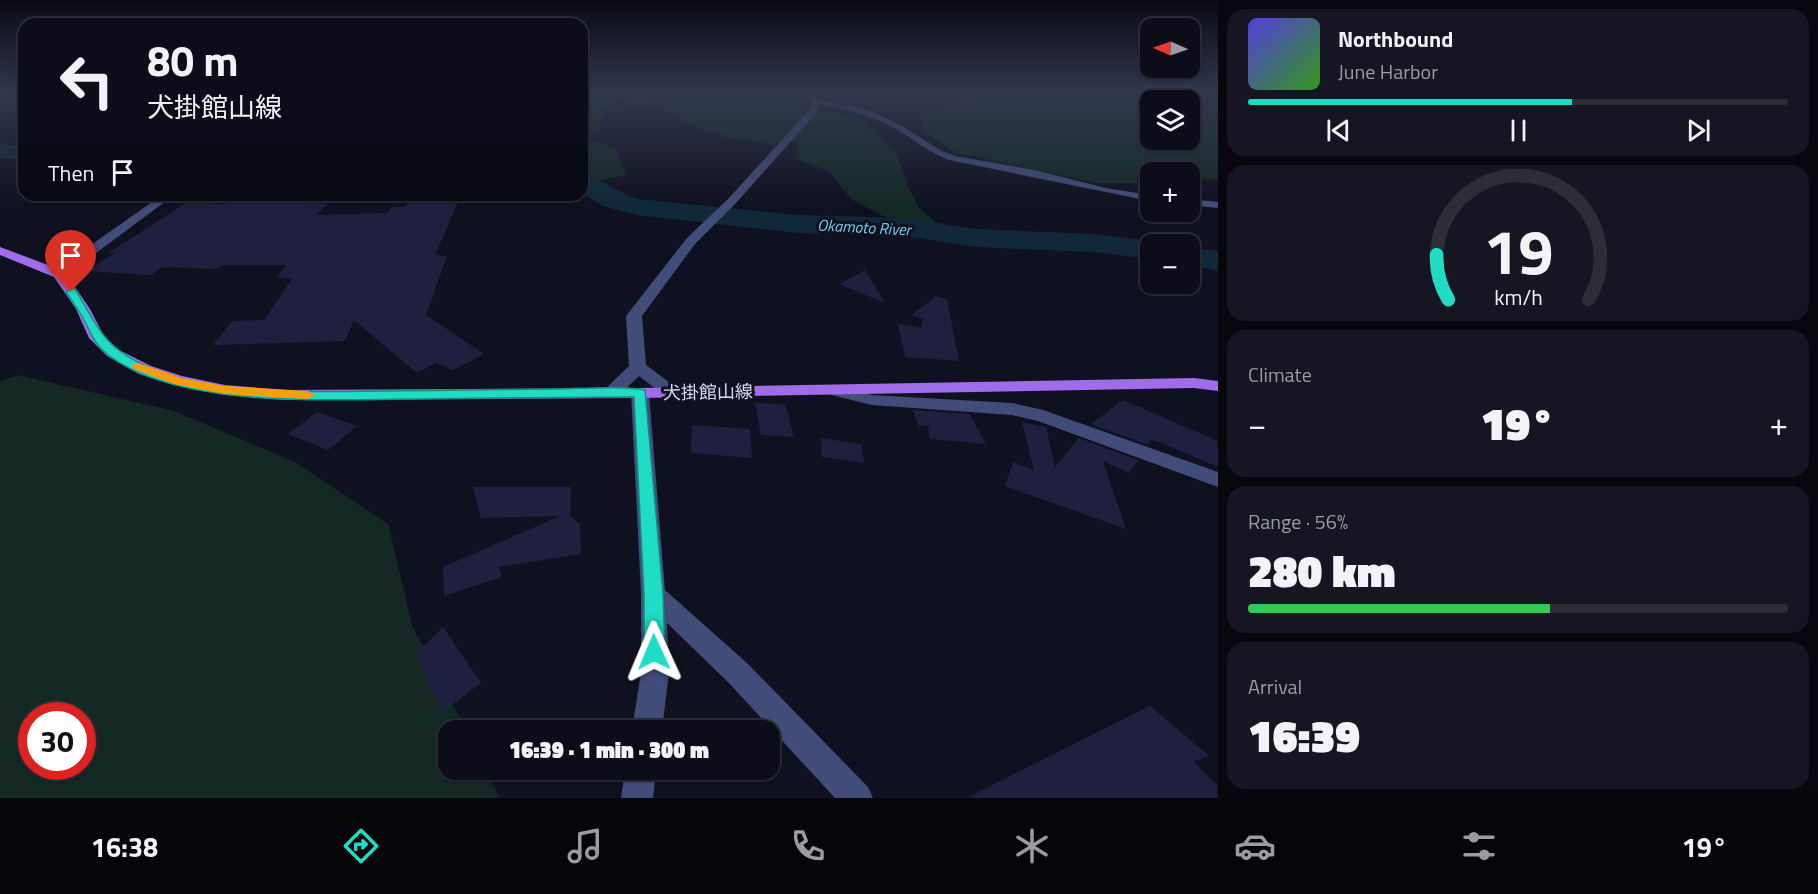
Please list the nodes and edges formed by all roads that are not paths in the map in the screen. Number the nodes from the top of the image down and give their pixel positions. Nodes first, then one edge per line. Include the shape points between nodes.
1 (796, 130) edge
2 (902, 130) edge
3 (1140, 197) edge
4 (161, 201) edge
5 (1200, 203) edge
6 (1218, 205) edge
7 (0, 251) edge
8 (59, 274) junction
9 (638, 368) junction
10 (1218, 386) edge
11 (833, 390) junction
12 (670, 392) junction
13 (611, 393) junction
14 (640, 393) junction
15 (1218, 480) edge
16 (653, 594) junction
17 (648, 720) edge
18 (640, 780) edge
19 (637, 798) edge
20 (857, 798) edge

1 - 9 street via 692,241 634,316
2 - 3 street via 928,147 956,158
4 - 8 street
5 - 6 street
7 - 8 main road
8 - 13 main road, 犬掛館山線 via 97,338 113,353 145,370 179,381 285,396
9 - 12 street
9 - 13 street
10 - 11 main road, 犬掛館山線
11 - 12 main road, 犬掛館山線
11 - 15 street via 872,400 1022,411
12 - 14 main road, 犬掛館山線
13 - 14 main road, 犬掛館山線
14 - 16 street
16 - 17 street via 655,672
16 - 20 street via 738,673
18 - 19 street

